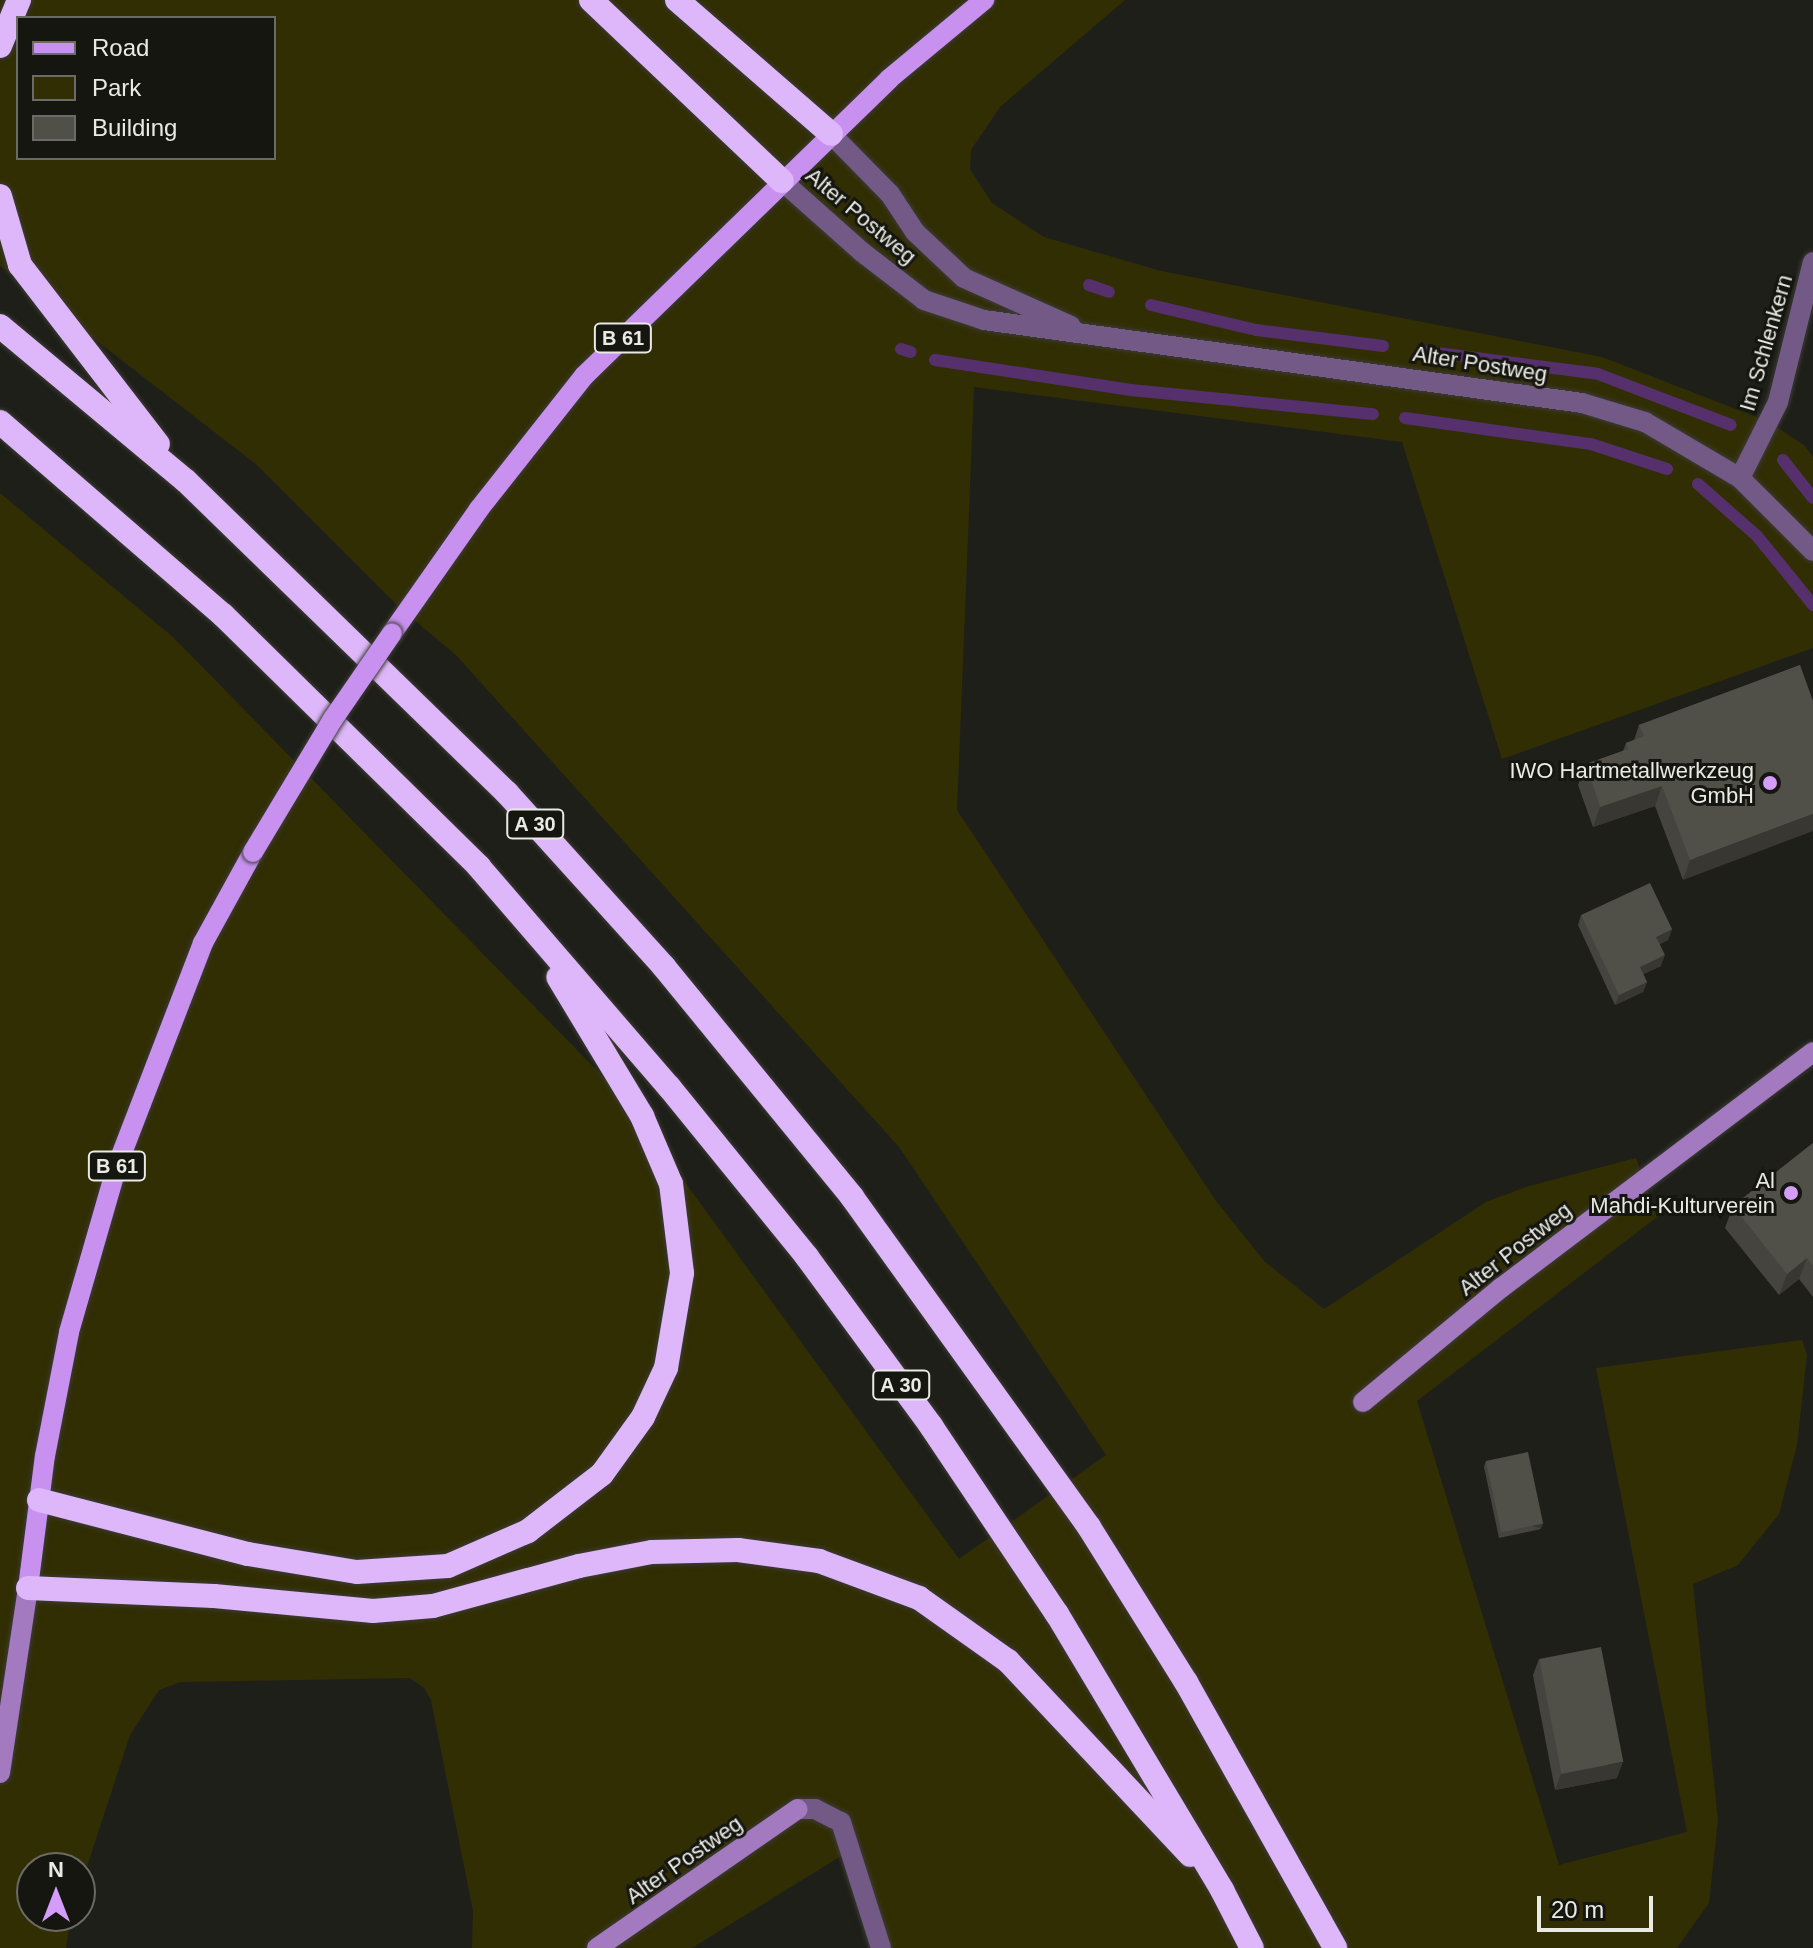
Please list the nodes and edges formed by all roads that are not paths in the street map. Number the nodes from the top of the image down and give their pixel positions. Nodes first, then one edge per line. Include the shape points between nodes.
1 (19, 0) edge
2 (591, 0) edge
3 (677, 0) edge
4 (984, 0) edge
5 (0, 46) edge
6 (831, 134) junction
7 (782, 181) junction
8 (0, 196) edge
9 (1813, 262) edge
10 (0, 326) edge
11 (1093, 336) junction
12 (0, 422) edge
13 (1740, 478) junction
14 (186, 481) junction
15 (1813, 551) edge
16 (523, 921) junction
17 (1813, 1052) edge
18 (1363, 1402) dead end
19 (39, 1500) junction
20 (28, 1588) junction
21 (0, 1773) edge
22 (1222, 1890) junction
23 (597, 1948) edge
24 (881, 1948) edge
25 (1252, 1948) edge
26 (1335, 1948) edge

1 - 5 highway
2 - 7 highway
3 - 6 highway
4 - 6 main road, B 61
6 - 7 main road, B 61
6 - 11 street, Alter Postweg via 890,194 915,232 964,278
7 - 11 street, Alter Postweg via 924,300 984,320
7 - 19 main road, B 61, bridge via 584,376 479,509 333,719 253,852 203,943 117,1166 69,1332
8 - 14 highway via 20,265
9 - 13 street, Im Schlenkern via 1778,402
10 - 14 highway, A 30
11 - 13 street, Alter Postweg via 1582,403 1645,422
12 - 16 highway, A 30 via 223,615 479,867
13 - 15 street, Alter Postweg
14 - 26 highway, A 30 via 507,793 664,967 852,1197 1089,1527 1186,1682
16 - 19 highway via 642,1116 671,1184 682,1273 666,1368 643,1417 602,1474 528,1531 448,1566 357,1572 248,1554
16 - 22 highway, A 30 via 669,1087 807,1257 931,1426 1057,1614
17 - 18 street, Alter Postweg via 1501,1288
19 - 20 main road, B 61
20 - 21 street
20 - 22 highway via 214,1596 373,1611 433,1606 652,1552 738,1550 819,1561 919,1598 1008,1661
22 - 25 highway, A 30
23 - 24 street, Alter Postweg via 798,1809 815,1809 841,1822

